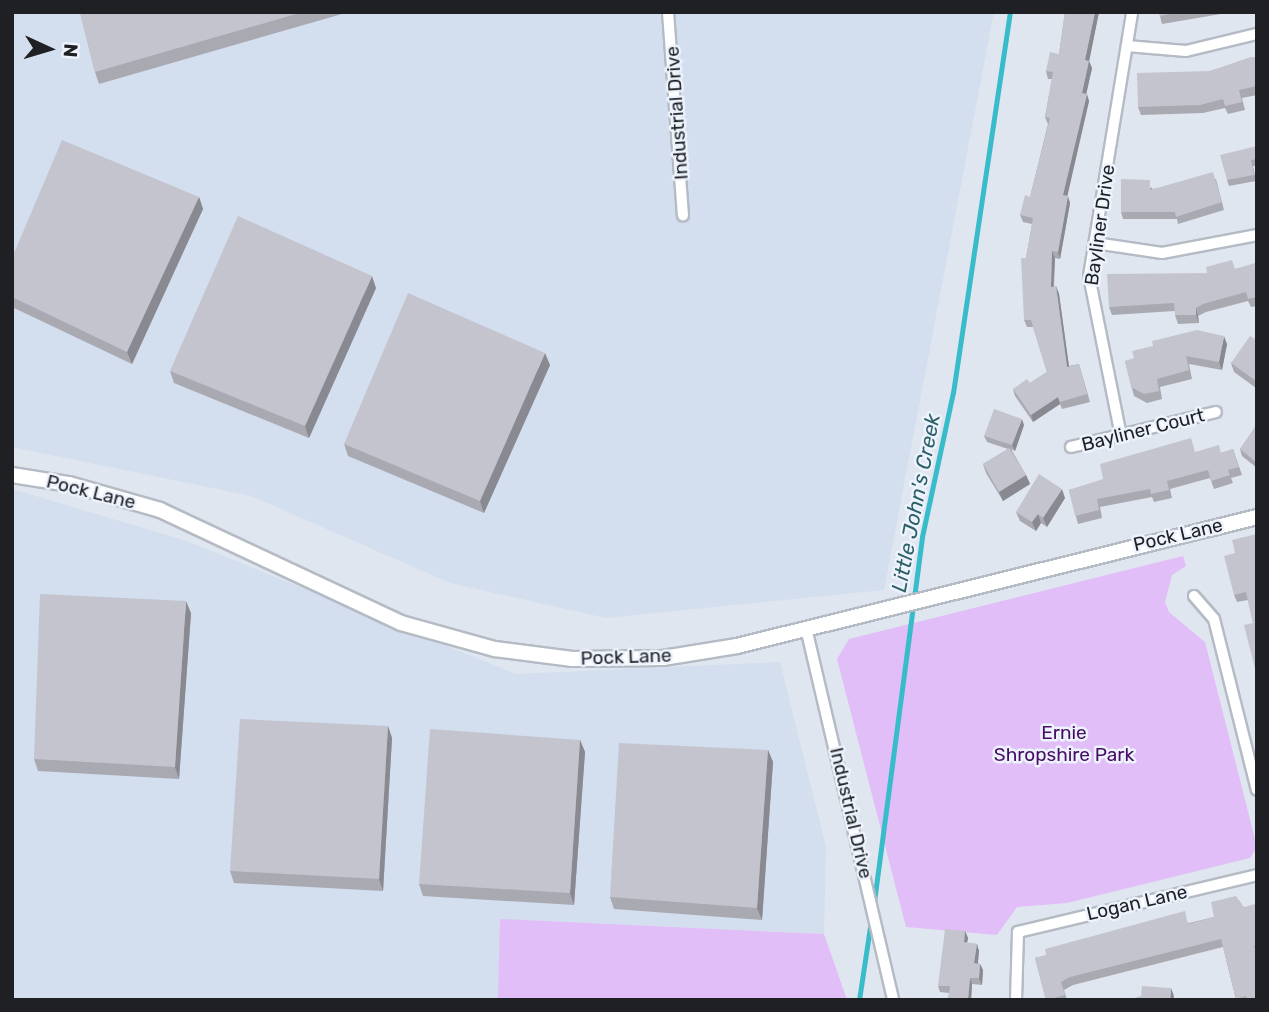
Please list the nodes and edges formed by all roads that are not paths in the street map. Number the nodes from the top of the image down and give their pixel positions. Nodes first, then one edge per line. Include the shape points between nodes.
1 (668, 12) edge
2 (1132, 12) edge
3 (1257, 34) edge
4 (1127, 46) junction
5 (683, 215) dead end
6 (1257, 235) edge
7 (1095, 243) junction
8 (1216, 412) dead end
9 (1121, 436) junction
10 (1071, 447) dead end
11 (12, 475) edge
12 (1257, 517) edge
13 (1194, 596) dead end
14 (806, 628) junction
15 (1257, 790) edge
16 (1257, 875) edge
17 (893, 1000) edge
18 (1016, 1000) edge

1 - 5 street, Industrial Drive
2 - 4 street, Bayliner Drive
3 - 4 street via 1186,51
4 - 7 street, Bayliner Drive
6 - 7 street via 1162,253
7 - 9 street, Bayliner Drive via 1090,293
8 - 9 street, Bayliner Court
9 - 10 street, Bayliner Court
11 - 14 street, Pock Lane via 69,484 160,510 248,548 353,604 401,623 495,649 572,659 663,658
12 - 14 street, Pock Lane
13 - 15 street via 1214,618
14 - 17 street, Industrial Drive
16 - 18 street, Logan Lane via 1018,932

